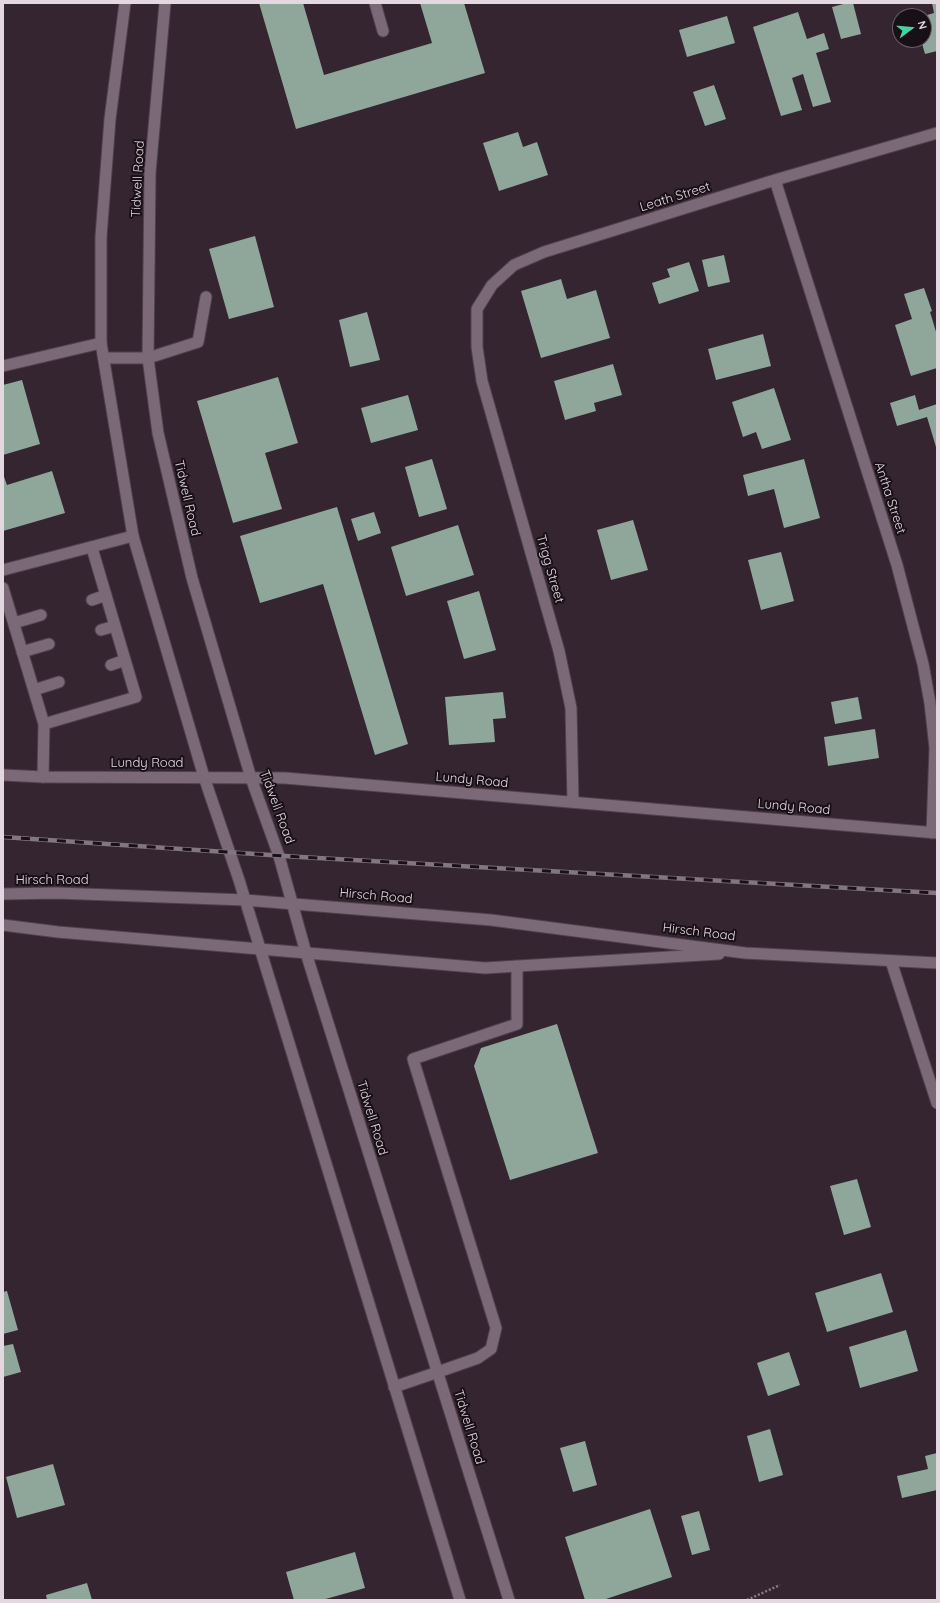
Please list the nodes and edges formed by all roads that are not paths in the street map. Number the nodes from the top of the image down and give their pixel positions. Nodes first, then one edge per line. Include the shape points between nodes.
1 (125, 3) edge
2 (166, 3) edge
3 (375, 3) edge
4 (383, 31) dead end
5 (937, 133) edge
6 (775, 180) junction
7 (206, 297) dead end
8 (101, 343) junction
9 (477, 347) joint
10 (104, 358) junction
11 (148, 358) junction
12 (3, 366) edge
13 (133, 536) junction
14 (92, 548) junction
15 (3, 570) edge
16 (3, 588) edge
17 (106, 595) junction
18 (92, 600) dead end
19 (41, 615) dead end
20 (14, 623) junction
21 (115, 626) junction
22 (101, 630) dead end
23 (49, 644) dead end
24 (22, 652) junction
25 (125, 660) junction
26 (110, 665) dead end
27 (59, 682) dead end
28 (34, 690) junction
29 (44, 724) junction
30 (3, 775) edge
31 (43, 776) junction
32 (204, 777) junction
33 (251, 778) junction
34 (573, 802) junction
35 (935, 833) edge
36 (3, 894) edge
37 (245, 900) junction
38 (293, 904) junction
39 (3, 925) edge
40 (260, 949) junction
41 (745, 952) junction
42 (306, 953) junction
43 (891, 961) junction
44 (937, 963) edge
45 (517, 966) junction
46 (937, 1103) edge
47 (438, 1372) junction
48 (394, 1387) junction
49 (460, 1600) edge
50 (509, 1600) edge

1 - 8 main road via 110,119 101,237
2 - 11 main road, Tidwell Road via 150,173
3 - 4 main road
5 - 6 main road, Leath Street
6 - 9 main road, Leath Street via 544,252 514,265 492,285 477,309
6 - 35 main road, Antha Street via 897,565 923,664 936,748
7 - 11 main road via 198,342
8 - 10 main road
8 - 12 main road
9 - 34 main road, Trigg Street via 482,381 559,651 570,701
10 - 11 main road
10 - 13 main road
11 - 33 main road, Tidwell Road via 158,433 190,571
13 - 14 main road
13 - 32 main road
14 - 15 main road
14 - 17 main road
16 - 20 main road
17 - 18 main road
17 - 21 main road
19 - 20 main road
20 - 24 main road
21 - 22 main road
21 - 25 main road
23 - 24 main road
24 - 28 main road
25 - 26 main road
25 - 29 main road via 136,697
27 - 28 main road
28 - 29 main road
29 - 31 main road
30 - 31 main road, Lundy Road
31 - 32 main road, Lundy Road
32 - 33 main road, Lundy Road
32 - 37 main road
33 - 34 main road, Lundy Road via 285,778
33 - 38 main road, Tidwell Road
34 - 35 main road, Lundy Road
36 - 37 main road, Hirsch Road via 56,893
37 - 38 main road, Hirsch Road
37 - 40 main road
38 - 41 main road, Hirsch Road via 491,920
38 - 42 main road, Tidwell Road
39 - 40 main road, Hirsch Road
40 - 42 main road, Hirsch Road
40 - 48 main road
41 - 43 main road, Hirsch Road
41 - 45 main road, Hirsch Road
42 - 45 main road, Hirsch Road via 485,968
42 - 47 main road, Tidwell Road
43 - 44 main road, Hirsch Road
43 - 46 main road
45 - 47 main road via 517,1024 413,1059 496,1328 491,1349 478,1358
47 - 48 main road
47 - 50 main road, Tidwell Road
48 - 49 main road

